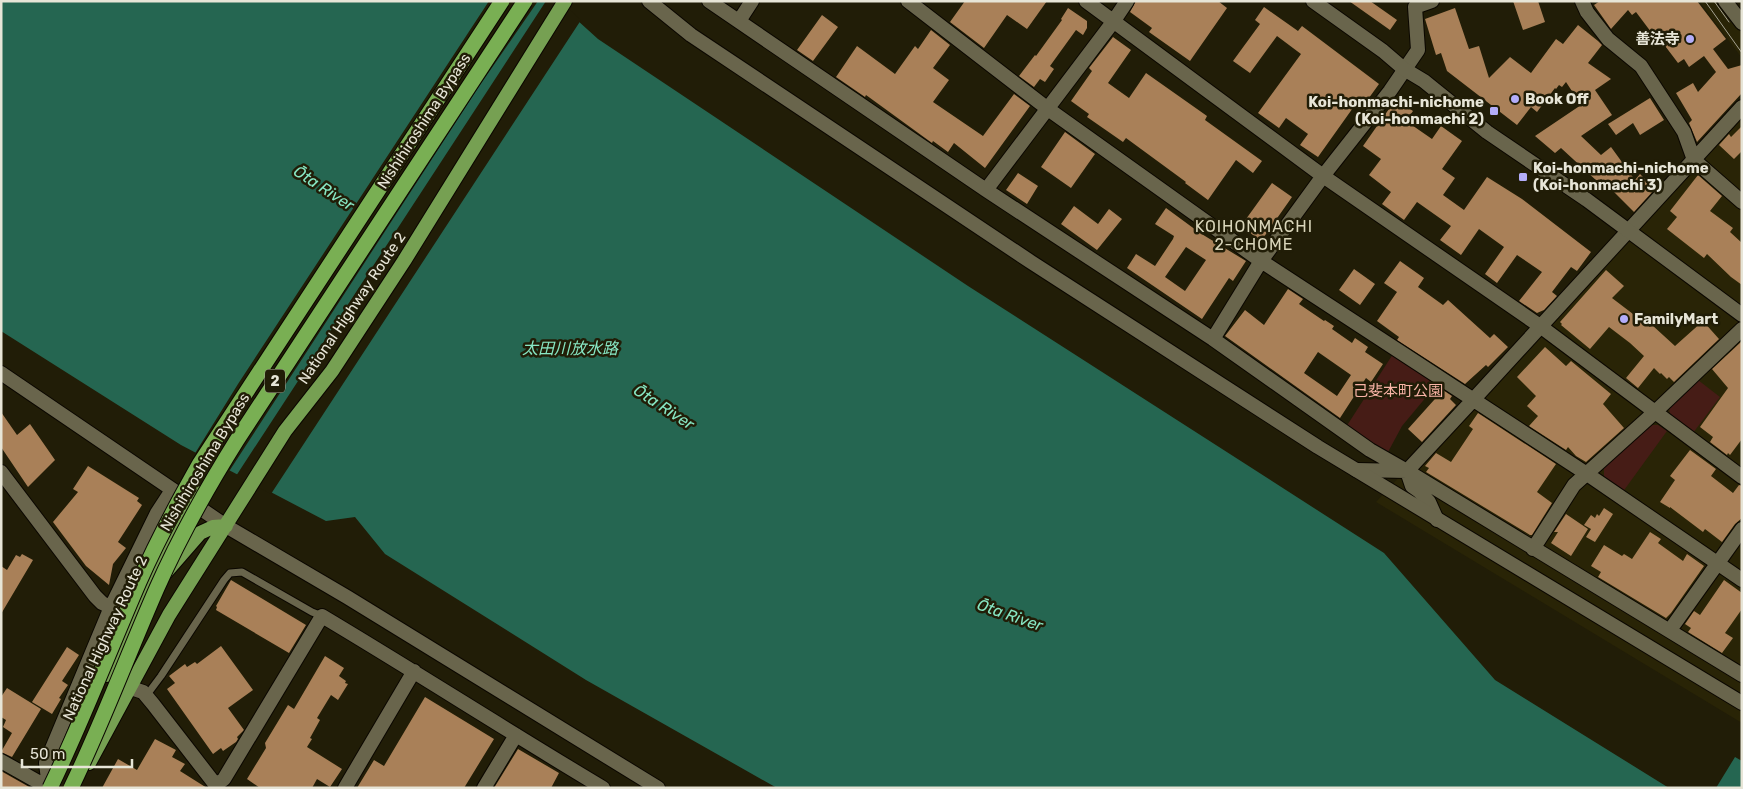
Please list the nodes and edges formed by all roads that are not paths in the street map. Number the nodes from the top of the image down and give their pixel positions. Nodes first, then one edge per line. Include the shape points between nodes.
1 (502, 1) edge
2 (520, 1) edge
3 (525, 1) edge
4 (566, 1) edge
5 (650, 1) edge
6 (709, 1) edge
7 (752, 1) edge
8 (908, 1) edge
9 (1086, 1) edge
10 (1127, 1) edge
11 (1313, 1) edge
12 (1432, 1) edge
13 (1582, 1) edge
14 (1725, 1) edge
15 (739, 21) junction
16 (1113, 22) junction
17 (1742, 23) edge
18 (1404, 69) junction
19 (1742, 107) edge
20 (1048, 108) junction
21 (1694, 160) junction
22 (1324, 176) junction
23 (986, 190) junction
24 (1742, 202) edge
25 (1629, 230) junction
26 (1261, 261) junction
27 (1742, 314) edge
28 (1540, 326) junction
29 (1742, 329) edge
30 (1212, 339) junction
31 (1, 373) edge
32 (1473, 400) junction
33 (1655, 412) junction
34 (1356, 470) junction
35 (1407, 470) junction
36 (1587, 474) junction
37 (1742, 477) edge
38 (3, 478) edge
39 (172, 490) junction
40 (192, 503) junction
41 (1437, 520) junction
42 (226, 526) junction
43 (1742, 529) edge
44 (1533, 549) junction
45 (1716, 563) junction
46 (1742, 580) edge
47 (141, 601) junction
48 (111, 608) junction
49 (322, 616) junction
50 (134, 618) junction
51 (1670, 630) junction
52 (414, 671) junction
53 (1742, 675) edge
54 (131, 688) junction
55 (146, 696) junction
56 (1742, 703) edge
57 (516, 736) junction
58 (1, 761) edge
59 (217, 787) edge
60 (49, 788) edge
61 (71, 788) edge
62 (76, 788) edge
63 (344, 788) edge
64 (484, 788) edge
65 (603, 788) edge
66 (658, 788) edge

1 - 60 highway, Nishihiroshima Bypass / 2, bridge via 191,479 140,581 81,722
2 - 40 highway, National Highway Route 2 / 2, bridge
3 - 61 highway, Nishihiroshima Bypass / 2, bridge via 236,440 201,499 157,588 101,725
4 - 42 highway, National Highway Route 2 via 404,261 332,371 286,431
5 - 34 street via 691,35 1023,257
6 - 15 street
7 - 15 street
8 - 20 street
9 - 16 street
10 - 16 street
11 - 18 street
12 - 18 street via 1415,7 1418,50
13 - 21 street via 1608,39 1641,66 1684,132
14 - 17 street
15 - 23 street
16 - 20 street
16 - 22 street
18 - 22 street
18 - 25 street via 1424,80 1487,132
19 - 21 street
20 - 23 street
20 - 26 street
21 - 24 street
21 - 25 street
22 - 26 street
22 - 28 street
23 - 30 street
25 - 27 street
25 - 28 street
26 - 30 street
26 - 32 street
28 - 32 street
28 - 33 street
29 - 33 street
30 - 35 street via 1370,450
31 - 39 street
32 - 35 street
32 - 36 street
33 - 36 street
33 - 37 street
34 - 35 street
34 - 41 street
35 - 41 street via 1412,486 1428,502
35 - 44 street
36 - 44 street via 1574,485
36 - 45 street
38 - 48 street via 95,596
39 - 40 street
39 - 48 street via 157,513
40 - 42 street
40 - 47 highway, National Highway Route 2 / 2 via 176,525
41 - 56 street
42 - 47 highway via 200,533
42 - 54 highway, National Highway Route 2 via 169,615
42 - 66 street
43 - 45 street
44 - 51 street
45 - 46 street
45 - 51 street
47 - 50 highway, National Highway Route 2 / 2
48 - 50 street
48 - 60 street via 46,763
49 - 52 street
49 - 55 lane via 242,572 230,573
49 - 59 street
50 - 60 highway, National Highway Route 2 / 2 via 72,748
51 - 53 street
52 - 57 street
52 - 63 street
54 - 55 street
54 - 62 highway, National Highway Route 2
55 - 59 street
57 - 64 street
57 - 65 street
58 - 60 street

